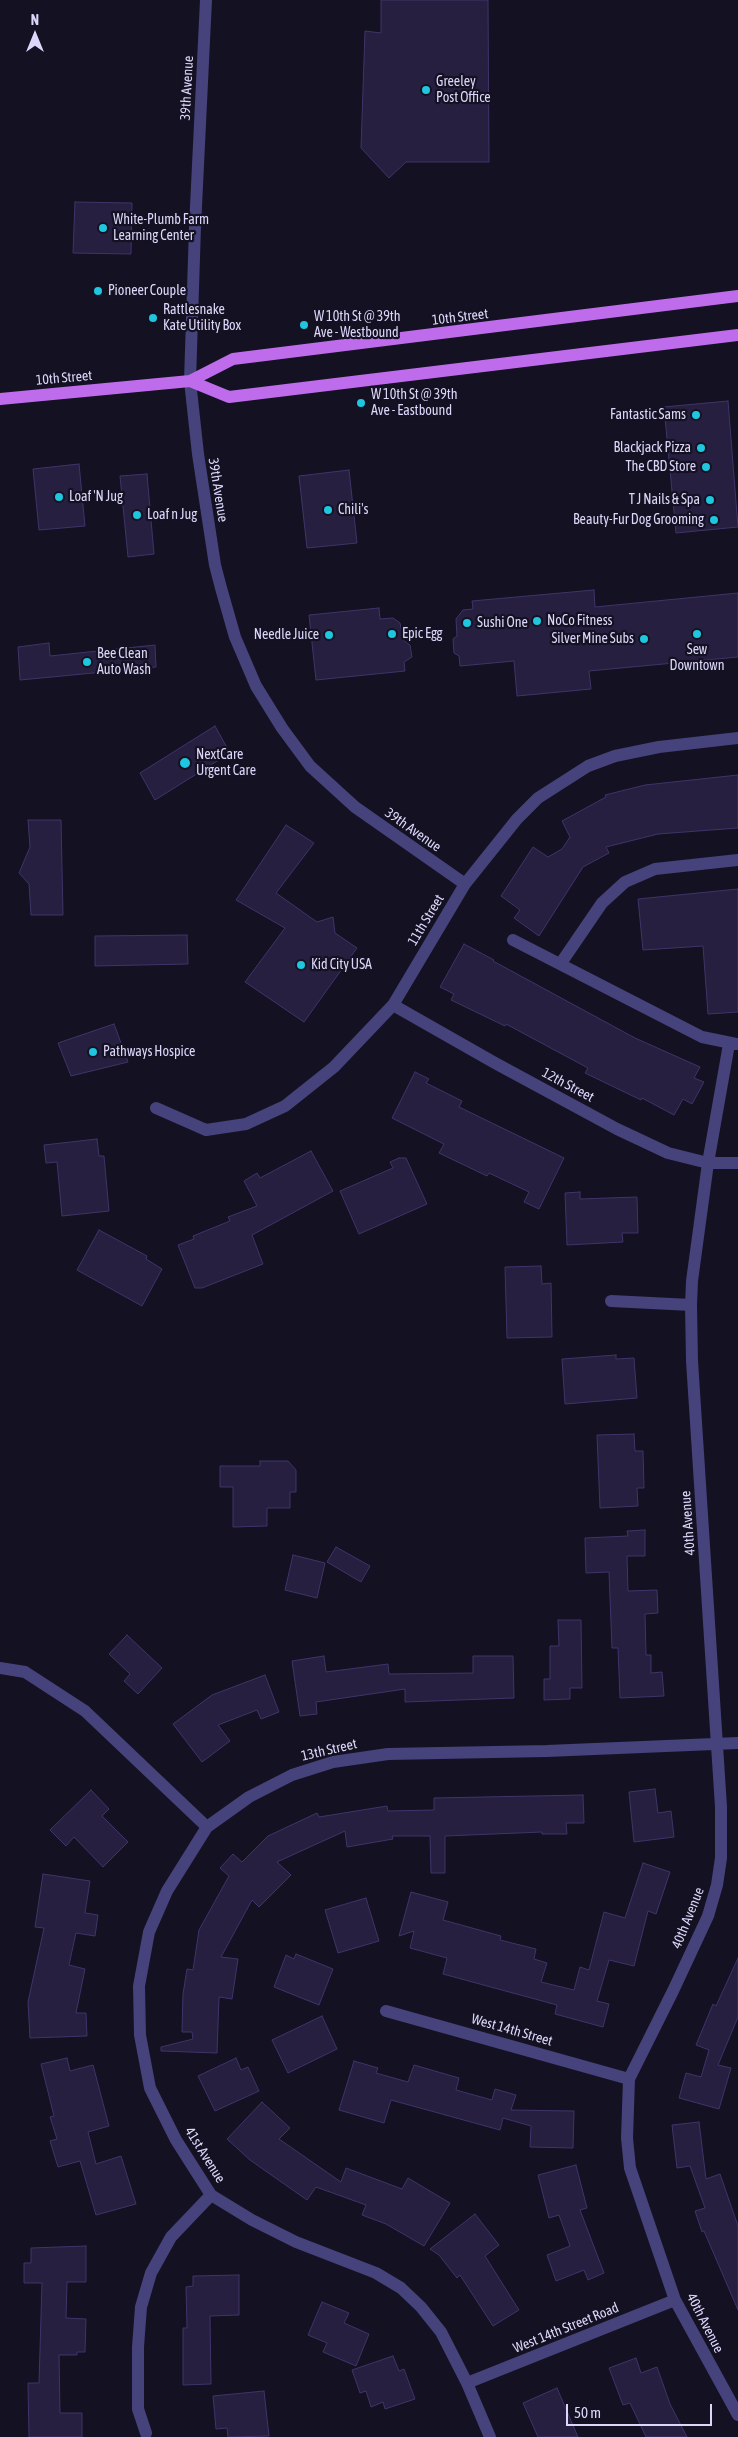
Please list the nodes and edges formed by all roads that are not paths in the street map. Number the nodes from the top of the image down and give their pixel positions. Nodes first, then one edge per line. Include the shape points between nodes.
1 (206, 0) edge
2 (738, 296) edge
3 (738, 335) edge
4 (190, 381) junction
5 (0, 399) edge
6 (738, 738) edge
7 (738, 860) edge
8 (465, 884) junction
9 (513, 940) dead end
10 (561, 963) junction
11 (393, 1004) junction
12 (734, 1044) edge
13 (156, 1108) dead end
14 (708, 1163) junction
15 (738, 1163) edge
16 (611, 1301) dead end
17 (691, 1305) junction
18 (0, 1668) edge
19 (738, 1743) edge
20 (717, 1744) junction
21 (207, 1827) junction
22 (386, 2011) dead end
23 (629, 2079) junction
24 (211, 2195) junction
25 (676, 2300) junction
26 (467, 2383) junction
27 (738, 2415) edge
28 (146, 2433) dead end
29 (490, 2437) edge

1 - 4 street, 39th Avenue
2 - 4 main road, 10th Street via 234,359
3 - 4 main road, 10th Street via 230,397
4 - 5 main road, 10th Street
4 - 8 street, 39th Avenue via 215,565 236,637 256,686 310,766 355,807
6 - 8 street, 11th Street via 659,747 615,756 588,766 538,798
7 - 10 street via 654,869 625,882 602,902
8 - 11 street, 11th Street
9 - 10 street
10 - 12 street via 702,1036
11 - 13 street, 11th Street via 312,1086 284,1106 246,1124 206,1130
11 - 14 street, 12th Street via 617,1129 668,1153
12 - 14 street, 40th Avenue
14 - 15 street, 12th Street
14 - 17 street, 40th Avenue
16 - 17 street
17 - 20 street, 40th Avenue
18 - 21 street via 25,1672 86,1711
19 - 20 street, 13th Street
20 - 21 street, 13th Street via 388,1754 333,1762 292,1774 249,1797
20 - 23 street, 40th Avenue via 721,1841 717,1885 708,1916 674,1991
21 - 24 street, 41st Avenue via 167,1891 149,1932 139,1986 140,2035 150,2088 176,2140
22 - 23 street, West 14th Street
23 - 25 street, 40th Avenue via 627,2138 630,2168
24 - 26 street, 41st Avenue via 296,2242 376,2273 401,2288 441,2332
24 - 28 street via 171,2237 151,2273 141,2307 138,2409
25 - 26 street, West 14th Street Road
25 - 27 street, 40th Avenue
26 - 29 street, 41st Avenue

